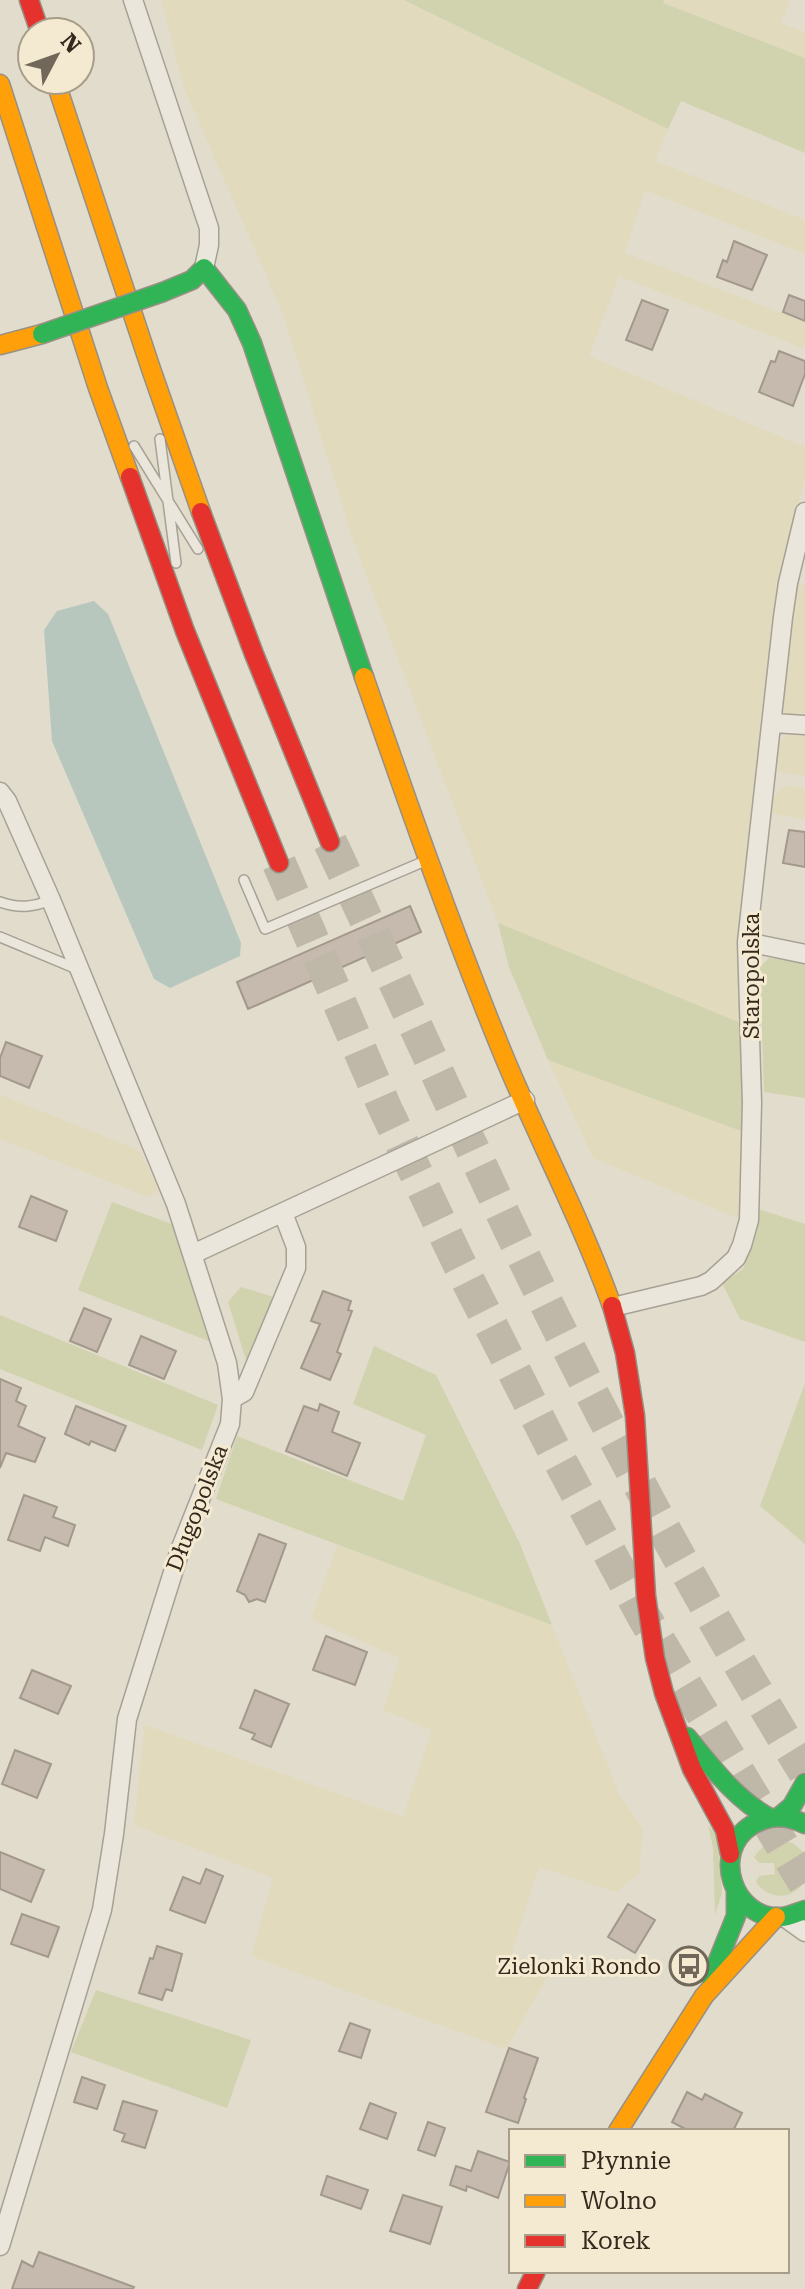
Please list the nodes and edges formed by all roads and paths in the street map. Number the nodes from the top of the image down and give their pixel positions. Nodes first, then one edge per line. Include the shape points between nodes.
1 (133, 0) edge
2 (51, 7) dead end
3 (52, 16) edge
4 (0, 84) edge
5 (60, 96) edge
6 (64, 96) edge
7 (67, 116) junction
8 (0, 134) edge
9 (57, 261) junction
10 (204, 268) junction
11 (0, 345) edge
12 (150, 368) junction
13 (98, 388) junction
14 (156, 412) dead end
15 (158, 427) dead end
16 (168, 499) junction
17 (805, 512) edge
18 (206, 561) dead end
19 (177, 573) dead end
20 (213, 573) dead end
21 (179, 587) dead end
22 (236, 610) junction
23 (185, 631) junction
24 (773, 723) junction
25 (805, 725) edge
26 (0, 792) edge
27 (330, 842) tunnel mouth
28 (428, 860) junction
29 (279, 863) tunnel mouth
30 (244, 880) dead end
31 (51, 900) junction
32 (0, 902) edge
33 (0, 937) edge
34 (747, 942) junction
35 (805, 954) edge
36 (80, 970) junction
37 (525, 1100) junction
38 (283, 1213) junction
39 (193, 1254) junction
40 (613, 1307) junction
41 (232, 1399) junction
42 (677, 1726) junction
43 (805, 1783) edge
44 (774, 1817) junction
45 (805, 1824) edge
46 (730, 1854) junction
47 (736, 1893) junction
48 (805, 1910) edge
49 (780, 1917) junction
50 (805, 1932) edge
51 (704, 1996) junction
52 (619, 2129) edge
53 (0, 2246) edge

1 - 10 street via 209,228
2 - 3 main road
4 - 9 main road
5 - 7 main road
6 - 7 main road
7 - 12 main road
8 - 9 main road
9 - 13 main road
10 - 11 main road, bridge via 192,280 163,292
10 - 28 main road via 237,310 252,343
12 - 14 lane
12 - 22 main road
13 - 16 lane
13 - 23 main road
15 - 16 lane
16 - 18 lane
16 - 19 lane
17 - 24 street, Staropolska via 788,583
20 - 22 lane
21 - 23 lane
22 - 27 main road
23 - 29 main road
24 - 25 street
24 - 34 street, Staropolska
26 - 31 street, Długopolska
28 - 30 lane via 265,929
28 - 37 main road
31 - 32 lane via 27,907
31 - 36 street, Długopolska
33 - 36 lane
34 - 35 street
34 - 40 street, Staropolska via 752,1103 749,1220 742,1245 736,1258 701,1286
36 - 39 street, Długopolska
37 - 38 street
37 - 40 main road
38 - 39 street
38 - 41 street via 296,1247 294,1275 244,1392
39 - 41 street, Długopolska via 227,1363
40 - 42 main road via 635,1416 653,1645
41 - 53 street, Długopolska via 230,1424 180,1550 127,1719 102,1910
42 - 44 main road via 738,1795
42 - 46 main road via 692,1769 725,1830
43 - 44 main road via 792,1806
44 - 45 main road
44 - 46 main road via 745,1830
46 - 47 main road
47 - 49 main road via 751,1909
47 - 51 main road via 736,1916
48 - 49 main road
49 - 50 street
49 - 51 main road
51 - 52 main road

